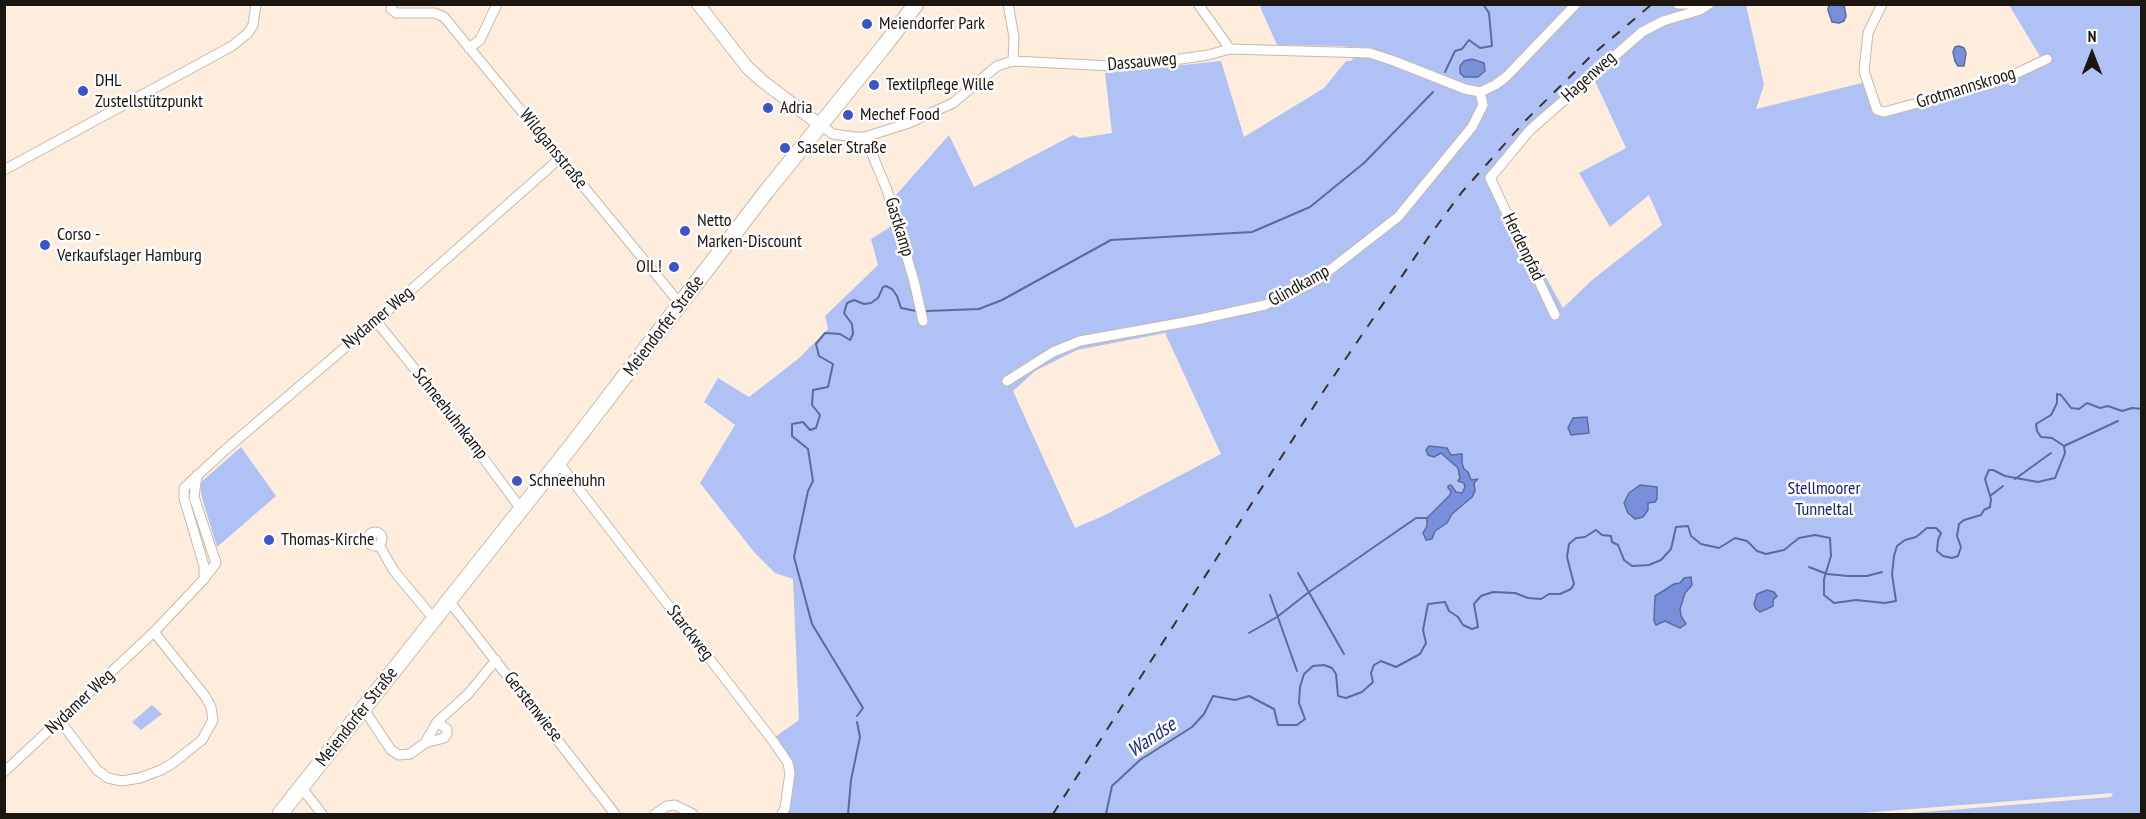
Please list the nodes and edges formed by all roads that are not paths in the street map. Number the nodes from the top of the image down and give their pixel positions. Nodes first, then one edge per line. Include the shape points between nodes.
1 (256, 4) edge
2 (392, 4) edge
3 (409, 4) edge
4 (497, 4) edge
5 (698, 4) edge
6 (916, 4) edge
7 (1008, 4) edge
8 (1198, 4) edge
9 (1576, 4) edge
10 (1678, 4) edge
11 (1695, 4) edge
12 (1709, 4) edge
13 (1882, 4) edge
14 (415, 13) junction
15 (469, 48) junction
16 (1230, 49) junction
17 (2047, 59) dead end
18 (1013, 61) junction
19 (1480, 92) junction
20 (820, 125) junction
21 (865, 137) junction
22 (559, 159) junction
23 (4, 170) edge
24 (1490, 178) joint
25 (681, 304) junction
26 (1555, 315) dead end
27 (376, 321) junction
28 (922, 321) dead end
29 (1007, 381) dead end
30 (558, 462) junction
31 (521, 509) junction
32 (379, 545) dead end
33 (449, 601) junction
34 (434, 620) junction
35 (154, 632) junction
36 (496, 660) junction
37 (363, 708) junction
38 (60, 720) junction
39 (437, 722) junction
40 (425, 743) junction
41 (4, 772) edge
42 (301, 787) junction
43 (280, 814) edge
44 (322, 814) edge
45 (615, 814) edge
46 (655, 814) edge
47 (693, 814) edge
48 (782, 814) edge

1 - 23 street via 248,33 232,46
2 - 14 street, Wildgansstraße via 396,13
3 - 14 street
4 - 15 street via 480,40
5 - 20 street via 747,67
6 - 20 main road, Meiendorfer Straße
7 - 18 street via 1014,37
8 - 16 street
9 - 19 street via 1506,77
10 - 11 street
12 - 24 street, Hagenweg via 1642,32 1530,130
13 - 17 street, Grotmannskroog via 1868,33 1864,71 1877,110 1884,112 2000,81
14 - 15 street, Wildgansstraße via 442,16
15 - 22 street, Wildgansstraße
16 - 18 street, Dassauweg via 1139,65
16 - 19 street, Dassauweg via 1370,53 1465,90
18 - 21 street via 997,66 953,103
19 - 29 street, Glindkamp via 1483,105 1472,128 1398,217 1317,280 1265,305 1080,341 1053,352
20 - 21 street via 838,135
20 - 25 main road, Meiendorfer Straße
21 - 28 street, Gastkamp via 887,190
22 - 25 street, Wildgansstraße
22 - 27 street, Nydamer Weg
24 - 26 street, Herdenpfad
25 - 30 main road, Meiendorfer Straße
27 - 31 street, Schneehuhnkamp
27 - 35 street, Nydamer Weg via 197,475 194,497 216,563
30 - 31 main road, Meiendorfer Straße
30 - 48 street, Starckweg via 788,763 790,773
31 - 33 main road, Meiendorfer Straße
32 - 34 street via 394,571
33 - 34 main road, Meiendorfer Straße
33 - 36 street, Gerstenwiese
34 - 37 main road, Meiendorfer Straße
35 - 38 street, Nydamer Weg
35 - 38 street via 211,707 213,720 202,740 161,770 122,781 97,770
36 - 39 street via 468,694
36 - 45 street, Gerstenwiese
37 - 40 street via 391,750 399,755 410,754
37 - 42 main road, Meiendorfer Straße
38 - 41 street, Nydamer Weg
39 - 40 street
39 - 40 street via 447,729 447,734
42 - 43 main road, Meiendorfer Straße
42 - 44 street
46 - 47 street via 675,805

